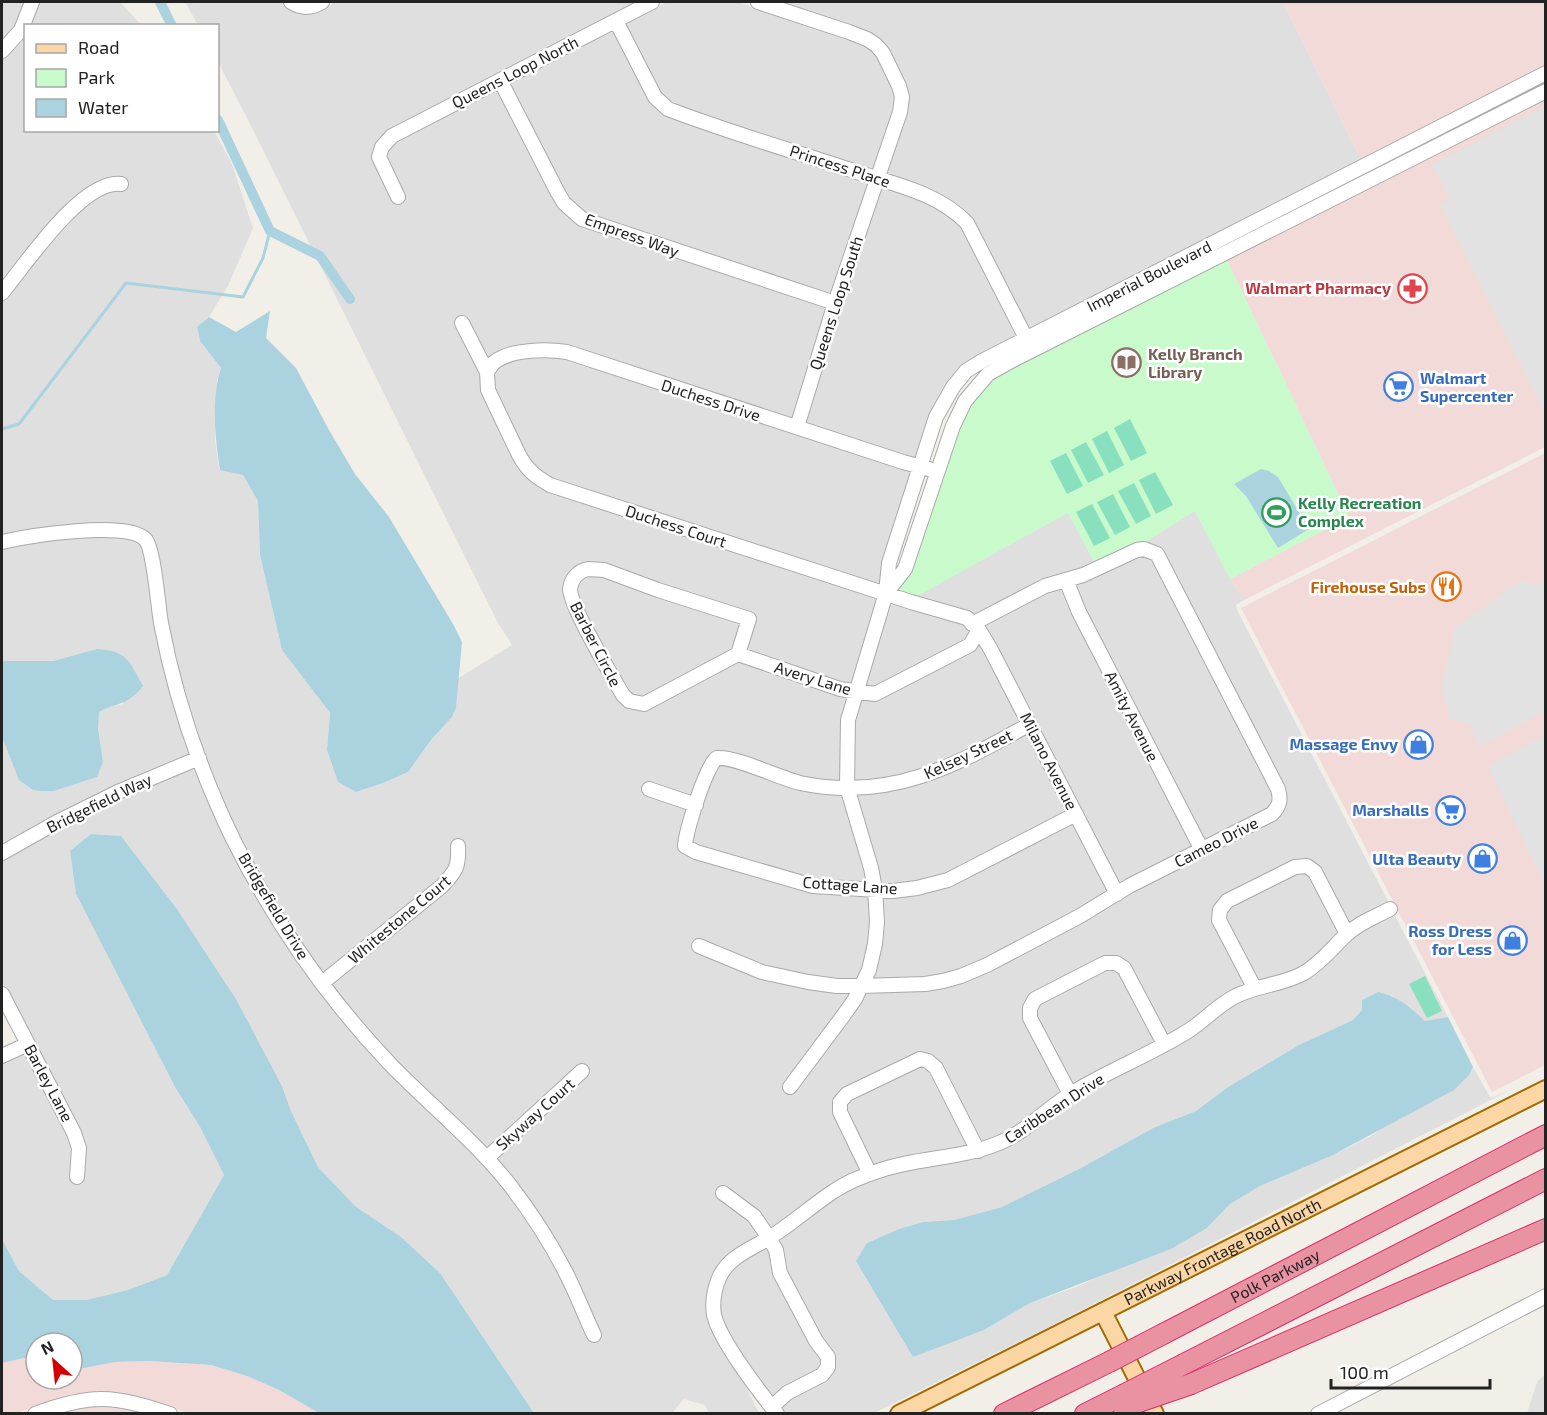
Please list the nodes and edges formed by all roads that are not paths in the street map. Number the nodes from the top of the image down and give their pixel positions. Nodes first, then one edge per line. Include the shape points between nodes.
1 (32, 2) edge
2 (322, 2) edge
3 (652, 2) edge
4 (758, 2) edge
5 (295, 4) edge
6 (780, 5) edge
7 (616, 21) junction
8 (2, 51) edge
9 (1545, 74) edge
10 (500, 80) junction
11 (1545, 91) edge
12 (876, 179) junction
13 (121, 184) dead end
14 (398, 197) dead end
15 (2, 293) edge
16 (835, 303) junction
17 (462, 323) dead end
18 (1029, 344) junction
19 (487, 372) junction
20 (797, 427) junction
21 (920, 467) junction
22 (939, 472) junction
23 (2, 542) edge
24 (1066, 580) junction
25 (886, 593) junction
26 (975, 627) junction
27 (738, 654) junction
28 (856, 692) junction
29 (1030, 724) junction
30 (199, 758) junction
31 (847, 787) junction
32 (649, 789) dead end
33 (696, 805) junction
34 (1076, 814) junction
35 (458, 846) dead end
36 (686, 846) joint
37 (1202, 850) junction
38 (2, 853) edge
39 (875, 890) junction
40 (1117, 894) junction
41 (1390, 909) dead end
42 (1347, 934) junction
43 (699, 946) dead end
44 (322, 984) junction
45 (861, 986) junction
46 (1254, 988) junction
47 (2, 994) edge
48 (28, 1044) junction
49 (1164, 1044) junction
50 (2, 1056) edge
51 (582, 1071) dead end
52 (790, 1087) dead end
53 (1545, 1089) edge
54 (1070, 1094) junction
55 (1545, 1135) edge
56 (978, 1151) junction
57 (487, 1158) junction
58 (870, 1174) junction
59 (77, 1177) dead end
60 (1545, 1179) edge
61 (723, 1193) dead end
62 (1545, 1229) edge
63 (769, 1238) junction
64 (1545, 1296) edge
65 (1103, 1312) junction
66 (594, 1335) dead end
67 (1118, 1405) edge
68 (774, 1410) edge
69 (35, 1413) edge
70 (170, 1413) edge
71 (899, 1413) edge
72 (1004, 1413) edge
73 (1085, 1413) edge
74 (1155, 1413) edge
75 (1318, 1413) edge

1 - 8 street via 21,30
2 - 5 street via 314,6
3 - 7 street, Queens Loop North
4 - 6 street
6 - 12 street via 867,39 883,53 902,97
7 - 10 street, Queens Loop North
7 - 12 street, Princess Place via 655,97 668,109
9 - 18 street, Imperial Boulevard via 1176,263
10 - 14 street, Queens Loop North via 408,126 382,147 379,157
10 - 16 street, Empress Way via 558,193 582,219
11 - 18 street, Imperial Boulevard
12 - 16 street, Queens Loop South
12 - 18 street, Princess Place via 939,201 957,213 966,223
13 - 15 street via 96,189 80,201
16 - 20 street, Queens Loop South
17 - 19 street, Duchess Court
18 - 21 street, Imperial Boulevard via 966,372 936,417
18 - 22 street, Imperial Boulevard via 983,379 969,395 958,413
19 - 20 street, Duchess Drive via 495,362 516,354 567,352
19 - 25 street, Duchess Court via 489,390 524,465 545,482
20 - 21 street, Duchess Drive
21 - 22 street, Duchess Drive
21 - 25 street, Imperial Boulevard via 889,563
22 - 25 street, Imperial Boulevard via 905,569
23 - 30 street, Bridgefield Drive via 123,530 143,537 150,548 167,652
24 - 26 street, Cameo Drive via 1045,586
24 - 37 street, Amity Avenue
24 - 37 street, Cameo Drive via 1137,550 1157,554 1278,789 1280,804 1272,814
25 - 26 street, Duchess Court via 967,618
25 - 28 street, Imperial Boulevard
26 - 28 street, Avery Lane via 970,645 884,690 874,694
26 - 29 street, Milano Avenue
27 - 27 street, Barber Circle via 749,620 604,570 582,570 573,579 572,598 629,701 644,704
27 - 28 street, Avery Lane
28 - 31 street, Imperial Boulevard via 848,720
29 - 31 street, Kelsey Street via 906,782 875,788
29 - 34 street, Milano Avenue
30 - 38 street, Bridgefield Way via 118,792
30 - 44 street, Bridgefield Drive via 258,884
31 - 33 street, Kelsey Street via 796,782 721,757 711,764
31 - 39 street, Imperial Boulevard
32 - 33 street
33 - 36 street, Kelsey Street
34 - 39 street, Cottage Lane via 948,880 901,890
34 - 40 street, Milano Avenue
35 - 44 street, Whitestone Court via 459,863 442,886
36 - 39 street, Cottage Lane via 813,886
37 - 40 street, Cameo Drive
39 - 45 street, Imperial Boulevard via 875,944
40 - 45 street, Cameo Drive via 962,976 925,984
41 - 42 street, Caribbean Drive
42 - 46 street, Caribbean Drive via 1303,974
42 - 46 street via 1315,872 1307,866 1295,867 1227,901 1219,920
43 - 45 street, Cameo Drive via 782,978
44 - 57 street, Bridgefield Drive via 393,1067
45 - 52 street, Imperial Boulevard via 843,1017
46 - 49 street, Caribbean Drive
47 - 48 street, Barley Lane
48 - 50 street
48 - 59 street, Barley Lane via 74,1132 79,1148
49 - 54 street, Caribbean Drive
49 - 54 street via 1124,968 1116,963 1105,963 1035,999 1030,1018
51 - 57 street, Skyway Court
53 - 65 main road, Parkway Frontage Road North
54 - 56 street, Caribbean Drive via 1015,1135
55 - 72 highway, Polk Parkway, bridge
56 - 58 street, Caribbean Drive
56 - 58 street via 936,1068 928,1060 920,1059 847,1094 840,1102 840,1112
57 - 66 street, Bridgefield Drive via 526,1206 566,1271
58 - 63 street, Caribbean Drive via 835,1190
60 - 67 highway, bridge via 1184,1364
61 - 63 street via 754,1216
62 - 67 highway, bridge via 1191,1384
63 - 68 street via 776,1250 780,1273 816,1341 827,1353 829,1363 822,1375 787,1393
63 - 68 street, Caribbean Drive via 736,1256 720,1275 713,1298 720,1329
64 - 75 street
65 - 71 main road, Parkway Frontage Road North
65 - 74 main road
67 - 73 highway
69 - 70 street via 67,1402 100,1398 133,1402

